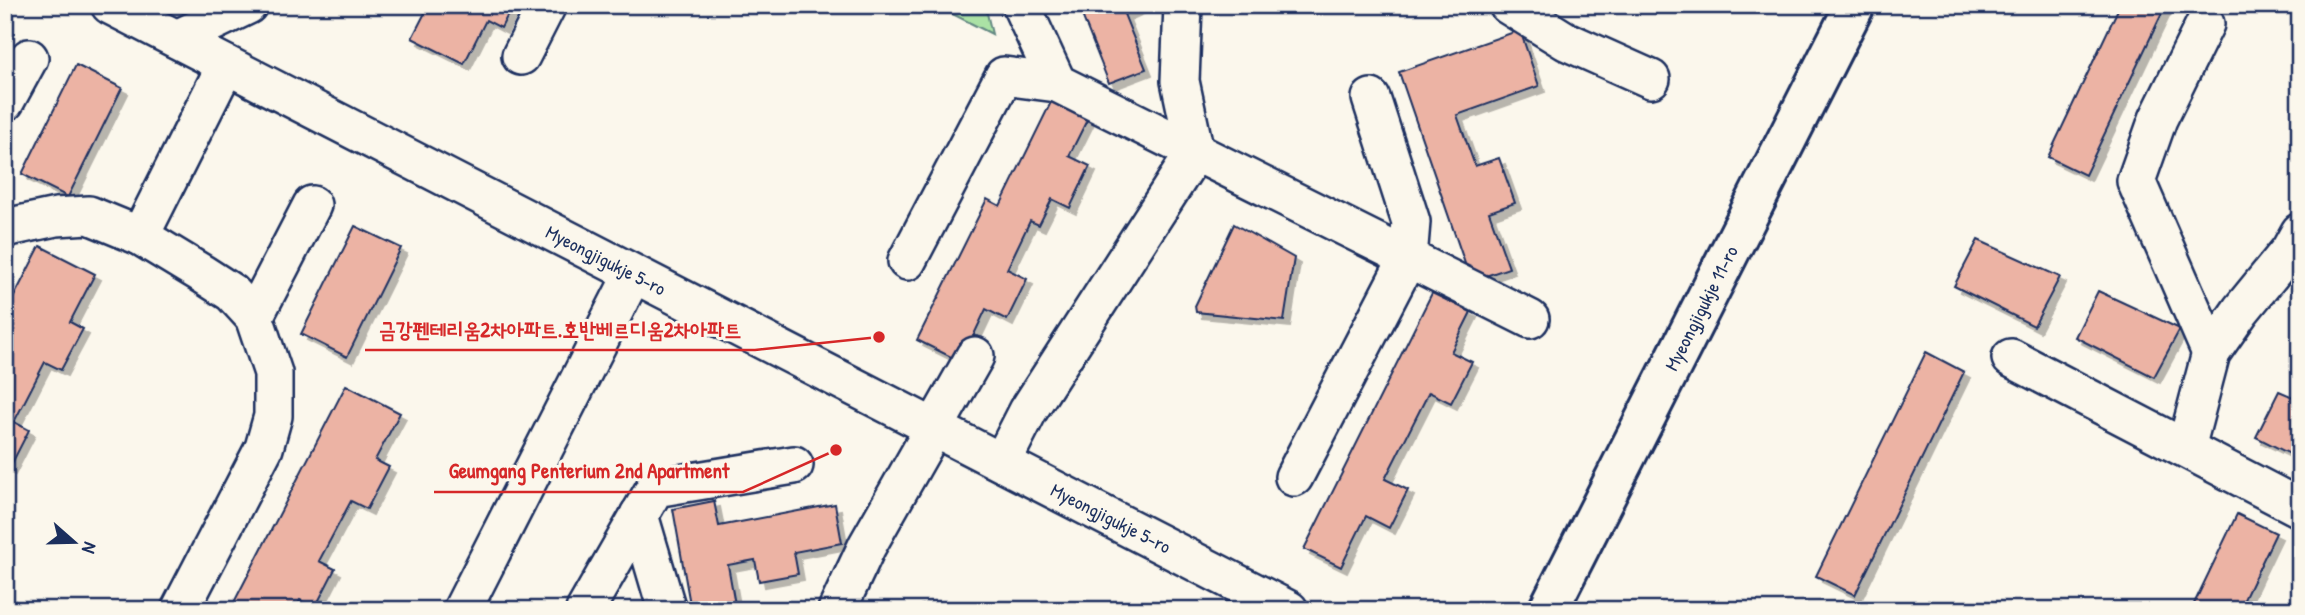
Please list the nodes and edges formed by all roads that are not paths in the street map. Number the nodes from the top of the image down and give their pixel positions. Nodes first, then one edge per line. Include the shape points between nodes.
1 (110, 5) edge
2 (193, 5) edge
3 (248, 5) edge
4 (547, 5) edge
5 (1021, 5) edge
6 (1183, 5) edge
7 (1508, 5) edge
8 (1855, 5) edge
9 (2206, 24) dead end
10 (177, 40) junction
11 (521, 56) dead end
12 (29, 58) dead end
13 (226, 65) junction
14 (1651, 79) dead end
15 (1057, 83) junction
16 (1371, 98) dead end
17 (5, 102) edge
18 (1195, 152) junction
19 (312, 205) dead end
20 (5, 228) edge
21 (2300, 232) edge
22 (140, 236) junction
23 (1408, 258) junction
24 (907, 261) dead end
25 (634, 274) junction
26 (254, 317) junction
27 (1530, 319) dead end
28 (2211, 353) junction
29 (975, 356) dead end
30 (2011, 358) dead end
31 (933, 426) junction
32 (2186, 448) junction
33 (1002, 462) junction
34 (794, 465) dead end
35 (1294, 477) dead end
36 (2300, 508) edge
37 (639, 515) junction
38 (180, 610) edge
39 (462, 610) edge
40 (585, 610) edge
41 (667, 610) edge
42 (837, 610) edge
43 (1289, 610) edge
44 (1548, 610) edge

1 - 10 street, Myeongjigukje 5-ro
2 - 10 street
3 - 10 street
4 - 11 street
5 - 15 street
6 - 18 street via 1180,81
7 - 14 street via 1566,41
8 - 44 main road, Myeongjigukje 11-ro
9 - 28 street via 2158,119 2136,181
10 - 13 street, Myeongjigukje 5-ro
12 - 17 street
13 - 22 street
13 - 25 street, Myeongjigukje 5-ro
15 - 18 street
15 - 24 street via 1004,76
16 - 23 street via 1411,222
18 - 23 street
18 - 33 street via 1028,411
19 - 26 street
20 - 22 street via 89,215
21 - 28 street
22 - 26 street via 232,293
23 - 27 street
23 - 35 street
25 - 31 street, Myeongjigukje 5-ro
25 - 39 street
26 - 38 street via 273,373 273,416 264,449
28 - 32 street
29 - 31 street
30 - 32 street
31 - 33 street, Myeongjigukje 5-ro
31 - 42 street
32 - 36 street
33 - 43 street, Myeongjigukje 5-ro
34 - 37 street via 655,488
37 - 40 street
37 - 41 street

